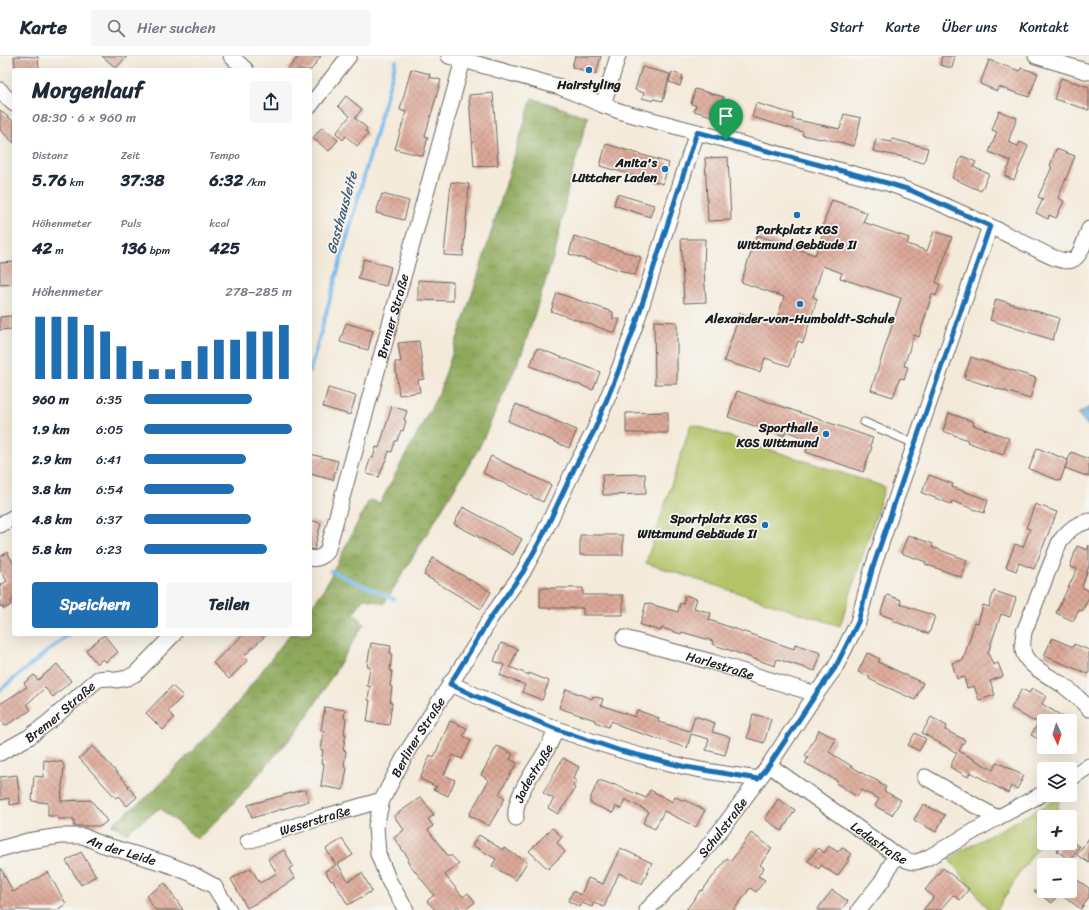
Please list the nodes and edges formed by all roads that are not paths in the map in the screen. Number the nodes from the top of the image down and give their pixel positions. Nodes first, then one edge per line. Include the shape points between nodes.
1 (231, 56) edge
2 (349, 56) edge
3 (449, 56) edge
4 (618, 56) edge
5 (1036, 56) edge
6 (463, 60) junction
7 (480, 60) edge
8 (244, 68) edge
9 (1089, 72) edge
10 (0, 90) edge
11 (12, 102) edge
12 (312, 103) edge
13 (603, 105) junction
14 (697, 132) junction
15 (990, 226) junction
16 (1089, 229) edge
17 (864, 422) dead end
18 (915, 444) junction
19 (12, 518) edge
20 (1089, 521) edge
21 (0, 525) edge
22 (312, 559) edge
23 (172, 636) edge
24 (624, 638) dead end
25 (450, 684) junction
26 (816, 694) junction
27 (1089, 709) edge
28 (556, 729) junction
29 (0, 753) edge
30 (769, 765) junction
31 (1089, 766) edge
32 (1077, 774) edge
33 (925, 777) dead end
34 (758, 779) junction
35 (1037, 797) edge
36 (382, 800) junction
37 (516, 818) dead end
38 (997, 818) junction
39 (248, 841) dead end
40 (0, 849) edge
41 (896, 854) junction
42 (229, 910) edge
43 (406, 910) edge
44 (646, 910) edge
45 (859, 910) edge

1 - 8 street
2 - 12 street
3 - 6 street
4 - 13 street
5 - 9 street
6 - 7 street
6 - 22 street, Bremer Straße via 327,552 321,558
7 - 13 street via 560,87
10 - 11 street
13 - 14 street
14 - 15 street via 910,190
14 - 25 street, Berliner Straße via 636,323 594,431 523,572 489,620
15 - 16 street via 1064,261 1073,260 1078,256
15 - 18 street, Schulstraße
17 - 18 lane
18 - 26 street, Schulstraße via 872,570 858,622 835,668
19 - 21 street
20 - 27 street via 1068,530 1060,541 1024,632 1022,644 1025,656 1033,666 1064,687
23 - 29 street, Bremer Straße via 135,674 117,680 98,679 50,721
24 - 26 street, Harlestraße
25 - 28 street
25 - 36 street, Berliner Straße via 408,750
26 - 30 street, Schulstraße
28 - 34 street via 621,751 694,768
28 - 37 street, Jadestraße via 519,796
30 - 34 street, Schulstraße
30 - 41 street, Ledastraße
31 - 32 street
33 - 38 street
34 - 44 street, Schulstraße via 700,856
35 - 38 street, Ledastraße
36 - 39 street, Weserstraße
36 - 43 street, Berliner Straße via 376,826 378,854 389,881
38 - 41 street, Ledastraße via 918,862 911,862
40 - 42 street, An der Leide via 28,841 60,836 83,836 190,873 214,886
41 - 45 street via 882,881

